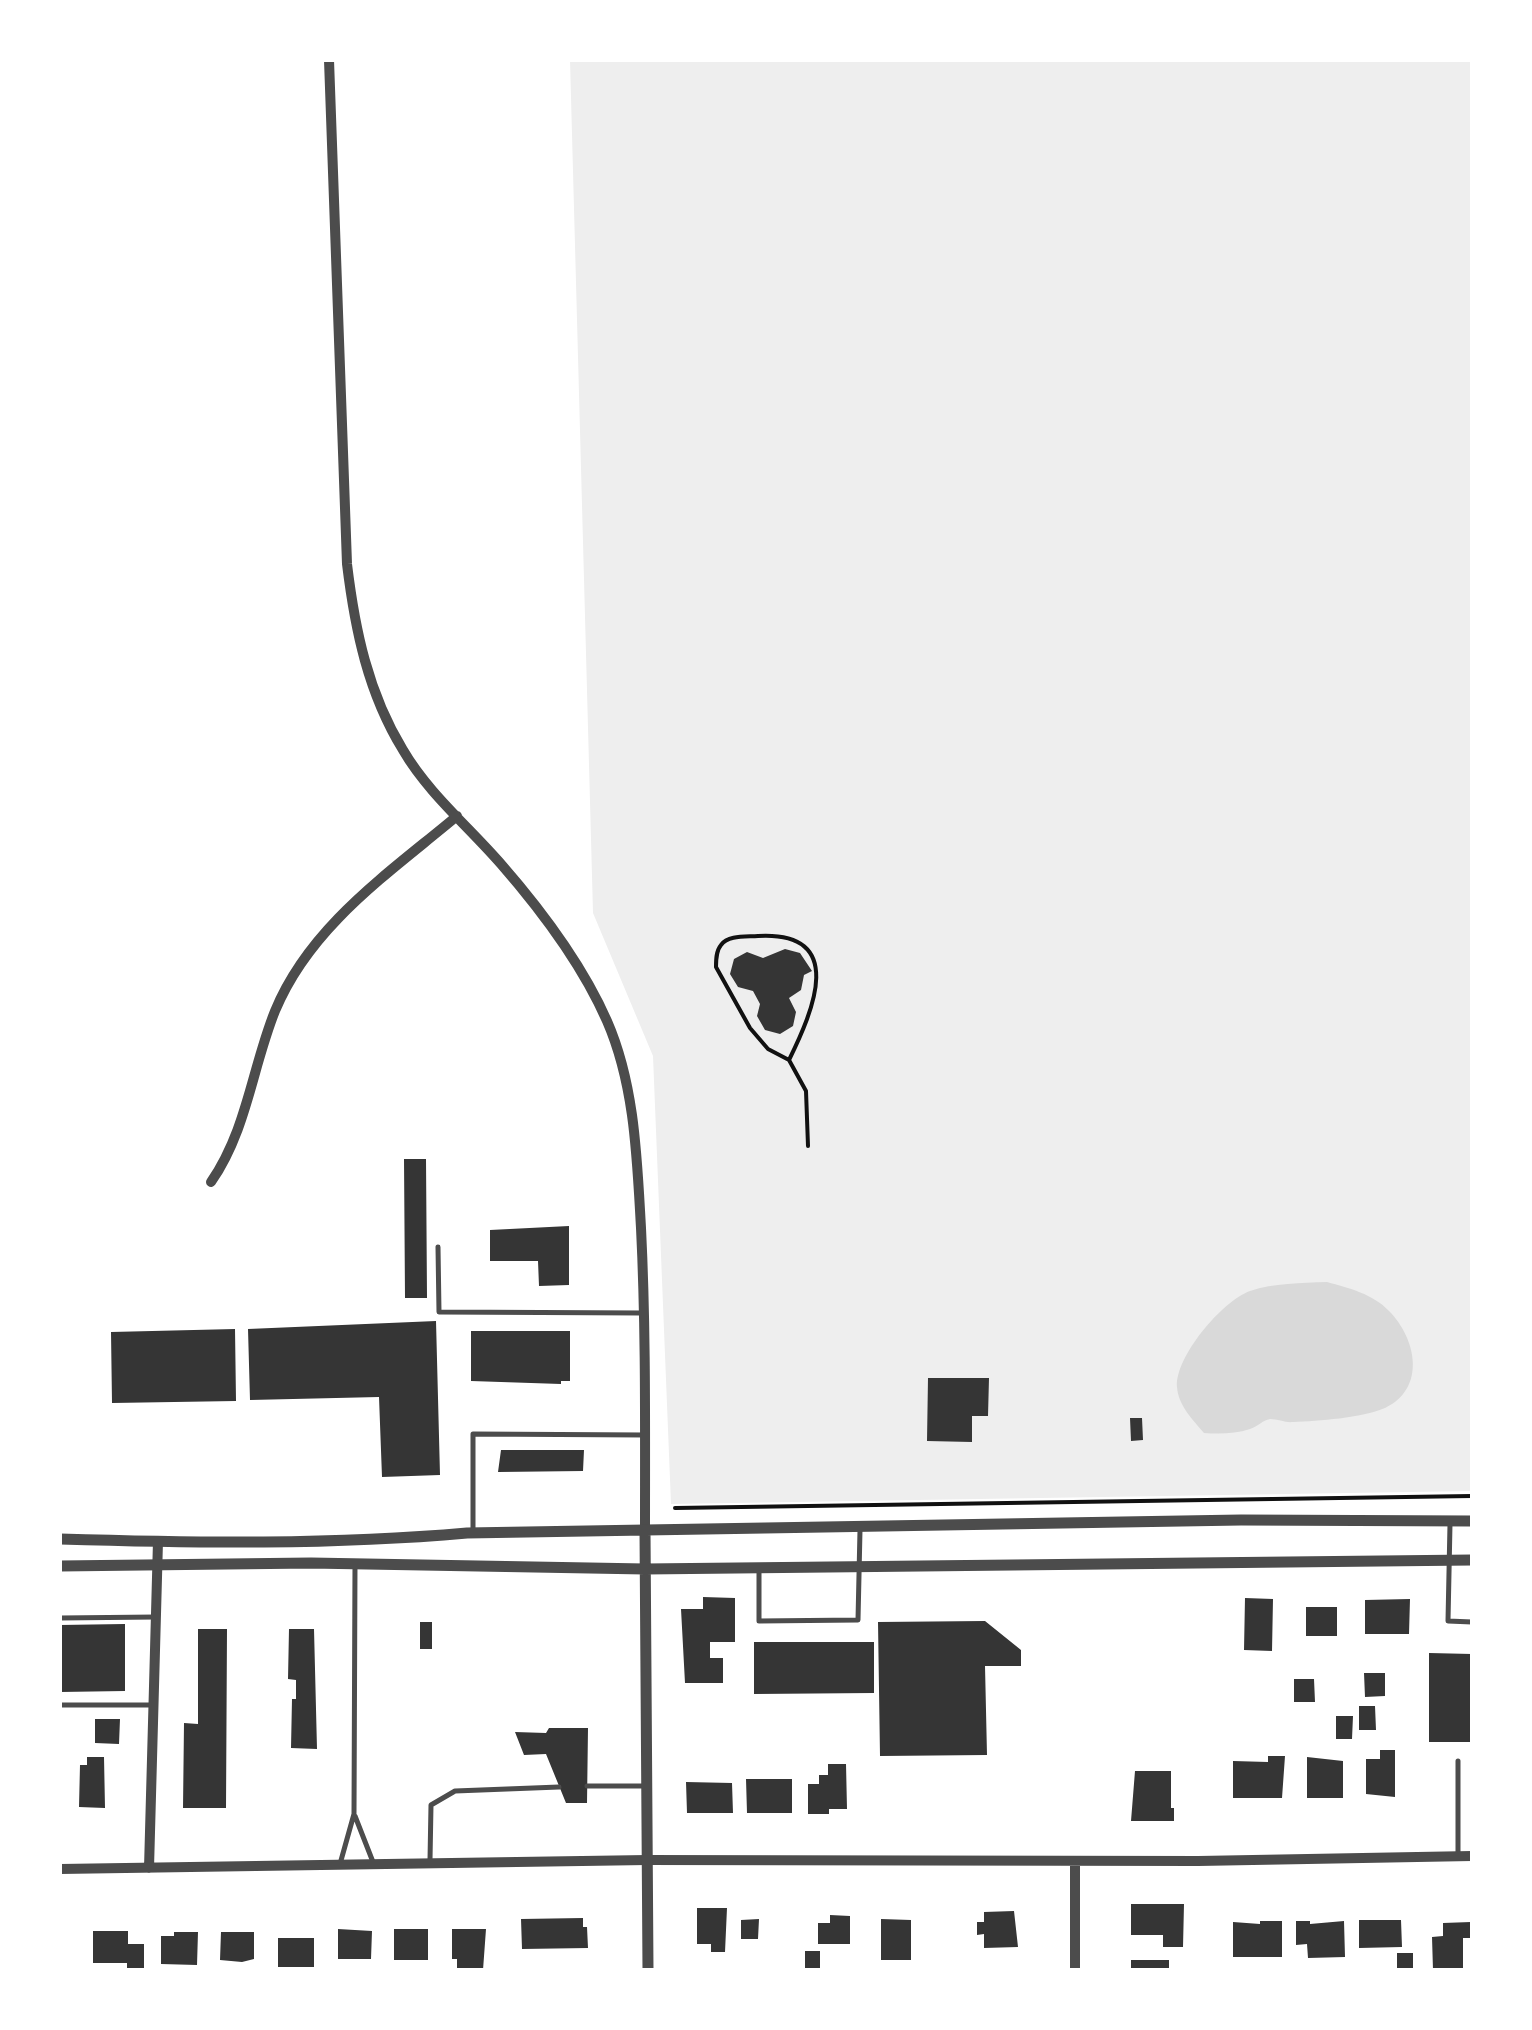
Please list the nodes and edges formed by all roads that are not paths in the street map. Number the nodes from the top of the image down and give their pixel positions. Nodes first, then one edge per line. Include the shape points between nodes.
1 (329, 60) edge
2 (457, 816) junction
3 (210, 1182) dead end
4 (438, 1246) dead end
5 (645, 1313) junction
6 (645, 1435) junction
7 (1450, 1521) junction
8 (1472, 1521) edge
9 (860, 1527) junction
10 (645, 1530) junction
11 (472, 1532) junction
12 (60, 1539) edge
13 (158, 1542) junction
14 (1449, 1560) junction
15 (1472, 1560) edge
16 (356, 1564) junction
17 (60, 1566) edge
18 (156, 1566) junction
19 (860, 1567) junction
20 (760, 1568) junction
21 (645, 1569) junction
22 (60, 1618) edge
23 (156, 1618) junction
24 (1472, 1622) edge
25 (156, 1704) junction
26 (60, 1706) edge
27 (1458, 1762) dead end
28 (560, 1786) dead end
29 (588, 1786) dead end
30 (646, 1786) junction
31 (354, 1814) junction
32 (1458, 1856) junction
33 (1472, 1856) edge
34 (647, 1860) junction
35 (1075, 1861) junction
36 (374, 1864) junction
37 (430, 1864) junction
38 (340, 1865) junction
39 (149, 1868) junction
40 (60, 1869) edge
41 (648, 1970) edge
42 (1075, 1970) edge

1 - 2 street via 352,606 378,702 410,761
2 - 3 street via 343,912 302,960 274,1014 234,1143
2 - 5 street via 568,949 617,1046 638,1178
4 - 5 lane via 439,1312
5 - 6 street
6 - 10 street
6 - 11 lane via 473,1434
7 - 8 street
7 - 9 street
7 - 14 lane
9 - 10 street
9 - 19 lane
10 - 11 street
10 - 21 street
11 - 13 street via 364,1541
12 - 13 street
13 - 18 street
14 - 15 street
14 - 19 street
14 - 24 lane via 1448,1620
16 - 18 street
16 - 21 street
16 - 31 lane
17 - 18 street
18 - 23 street
19 - 20 street
19 - 20 lane via 858,1620 759,1621
20 - 21 street
21 - 30 street
22 - 23 lane
23 - 25 street
25 - 26 lane
25 - 39 street
27 - 32 lane
28 - 37 lane via 456,1791 438,1799 431,1805
29 - 30 lane
30 - 34 street
31 - 36 lane
31 - 38 lane
32 - 33 street
32 - 35 street
34 - 35 street
34 - 37 street
34 - 41 street
35 - 42 street
36 - 37 street
36 - 38 street
38 - 39 street
39 - 40 street

